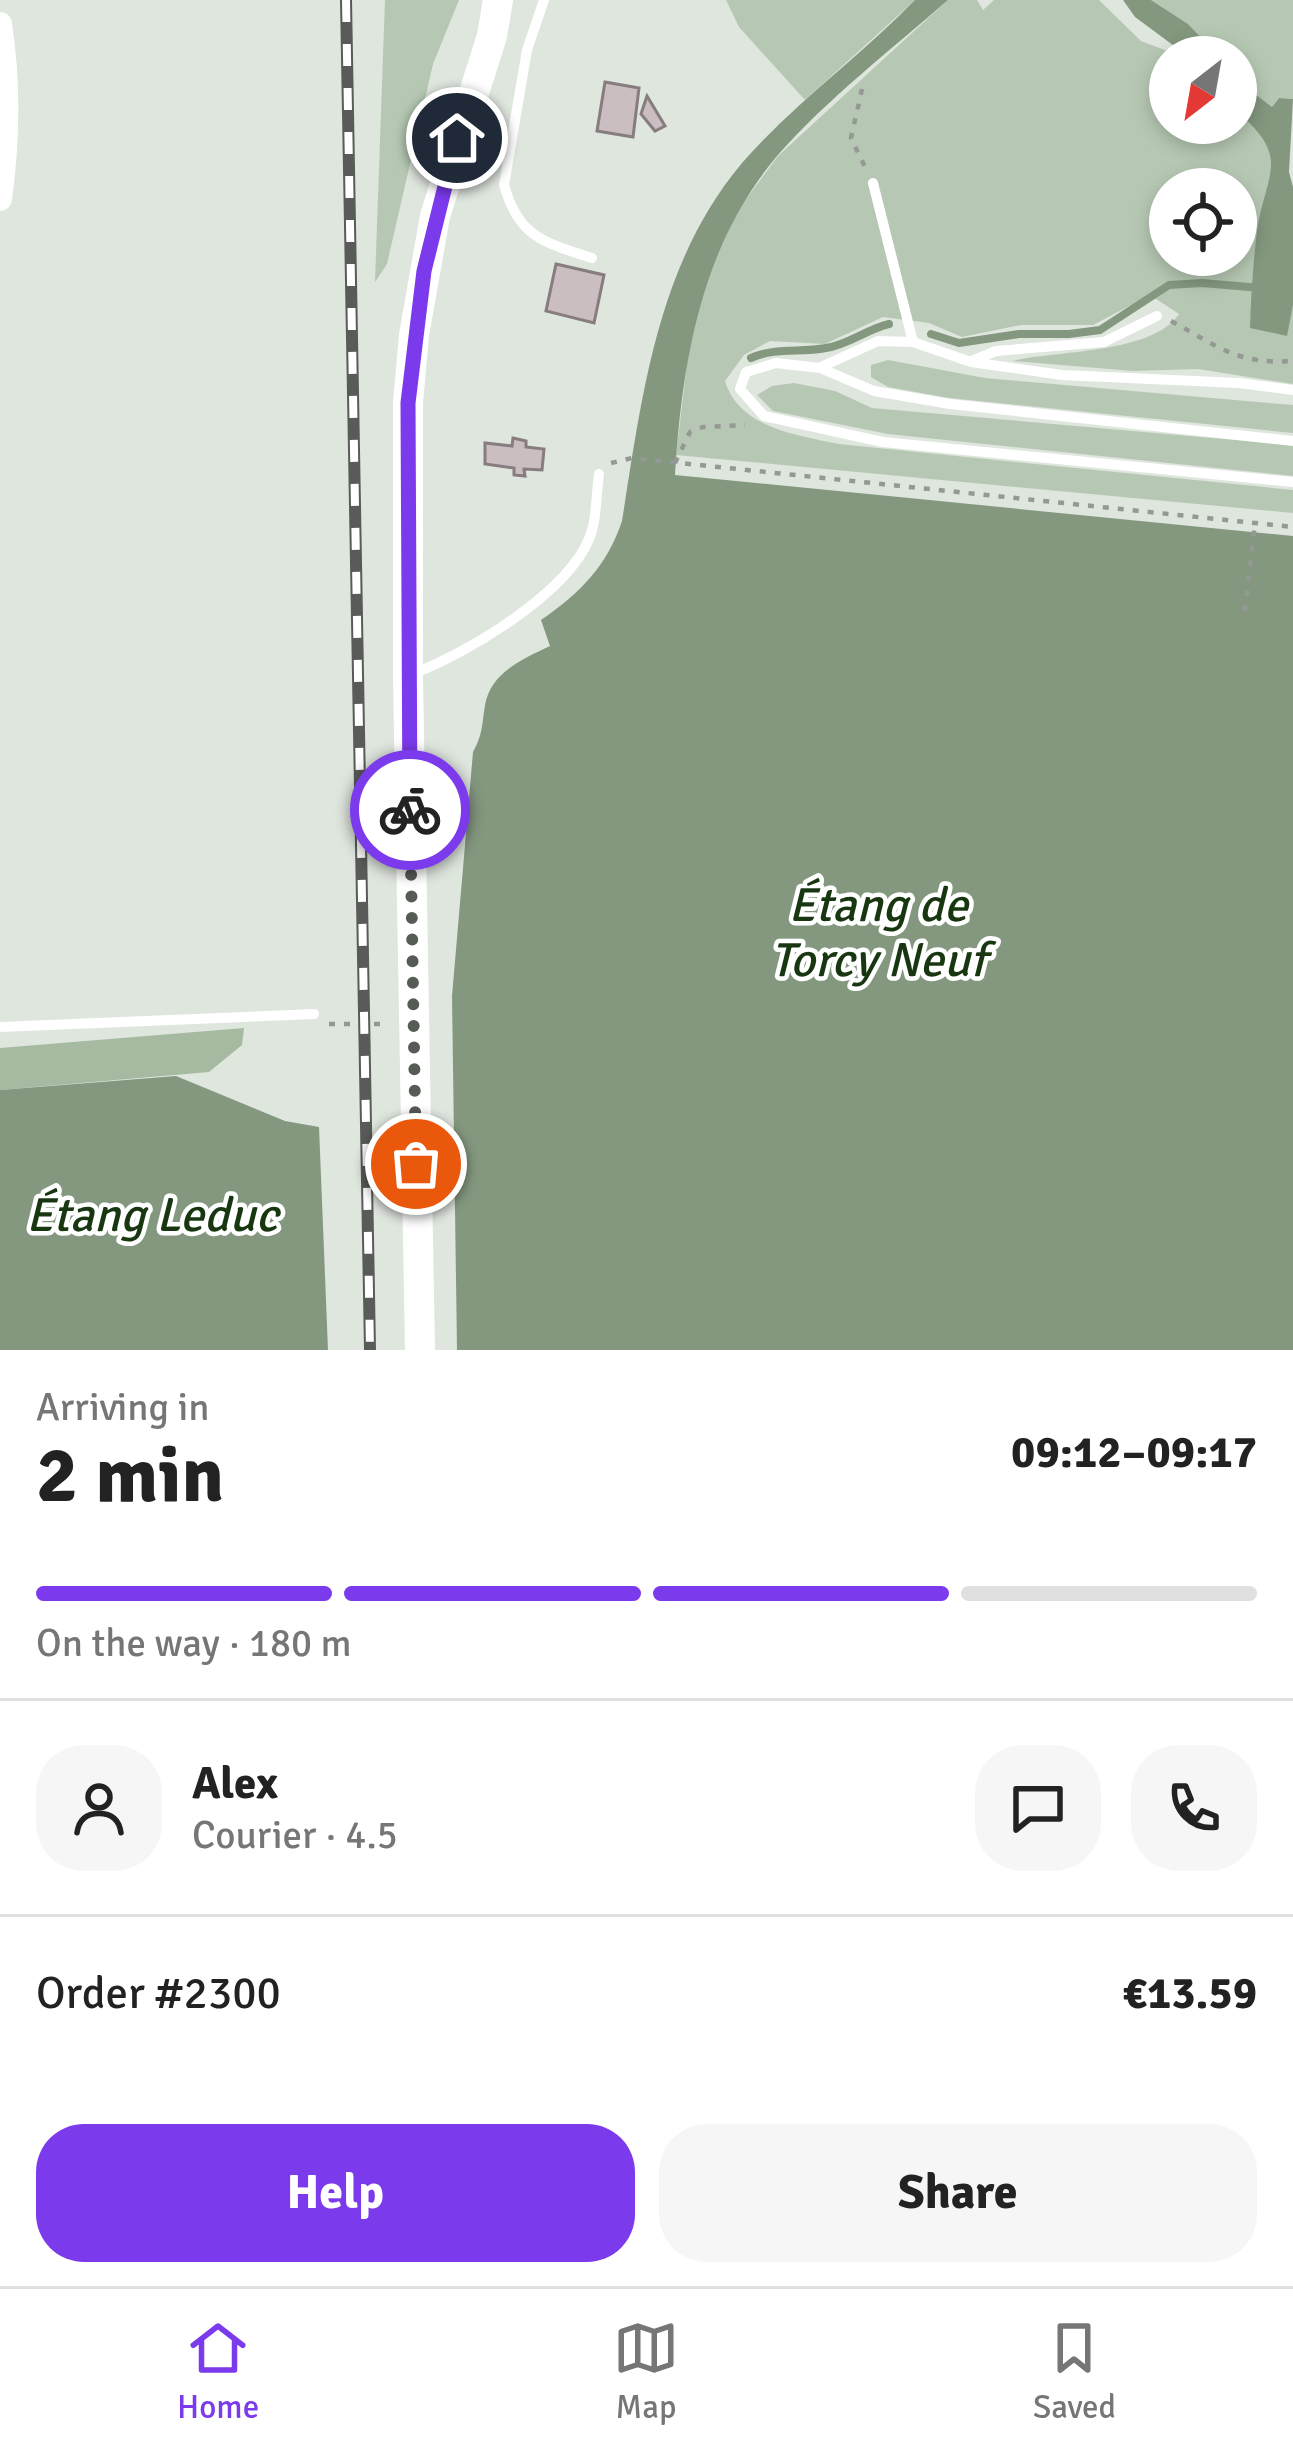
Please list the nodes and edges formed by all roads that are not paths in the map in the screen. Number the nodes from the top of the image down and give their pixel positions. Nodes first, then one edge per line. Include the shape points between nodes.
1 (498, 0) edge
2 (520, 0) edge
3 (544, 0) edge
4 (0, 24) edge
5 (492, 36) junction
6 (873, 183) road end
7 (0, 199) edge
8 (592, 258) dead end
9 (1157, 316) road end
10 (913, 342) junction
11 (971, 362) junction
12 (820, 368) junction
13 (1293, 390) edge
14 (1293, 441) edge
15 (598, 475) dead end
16 (1293, 482) edge
17 (408, 676) junction
18 (314, 1014) road end
19 (0, 1027) edge
20 (420, 1350) edge

1 - 5 main road
2 - 5 main road
3 - 8 lane via 527,50 504,185 509,206 535,239
4 - 7 street via 7,101
5 - 17 main road via 435,216 414,334
6 - 10 lane
9 - 11 lane via 1104,342 996,351
10 - 11 lane
10 - 12 lane via 878,341
11 - 13 lane
12 - 14 lane via 874,391 950,404
12 - 16 lane via 776,363 746,372 740,389 764,416 883,442
15 - 17 lane via 592,534 559,584 450,659
17 - 20 main road
18 - 19 lane

